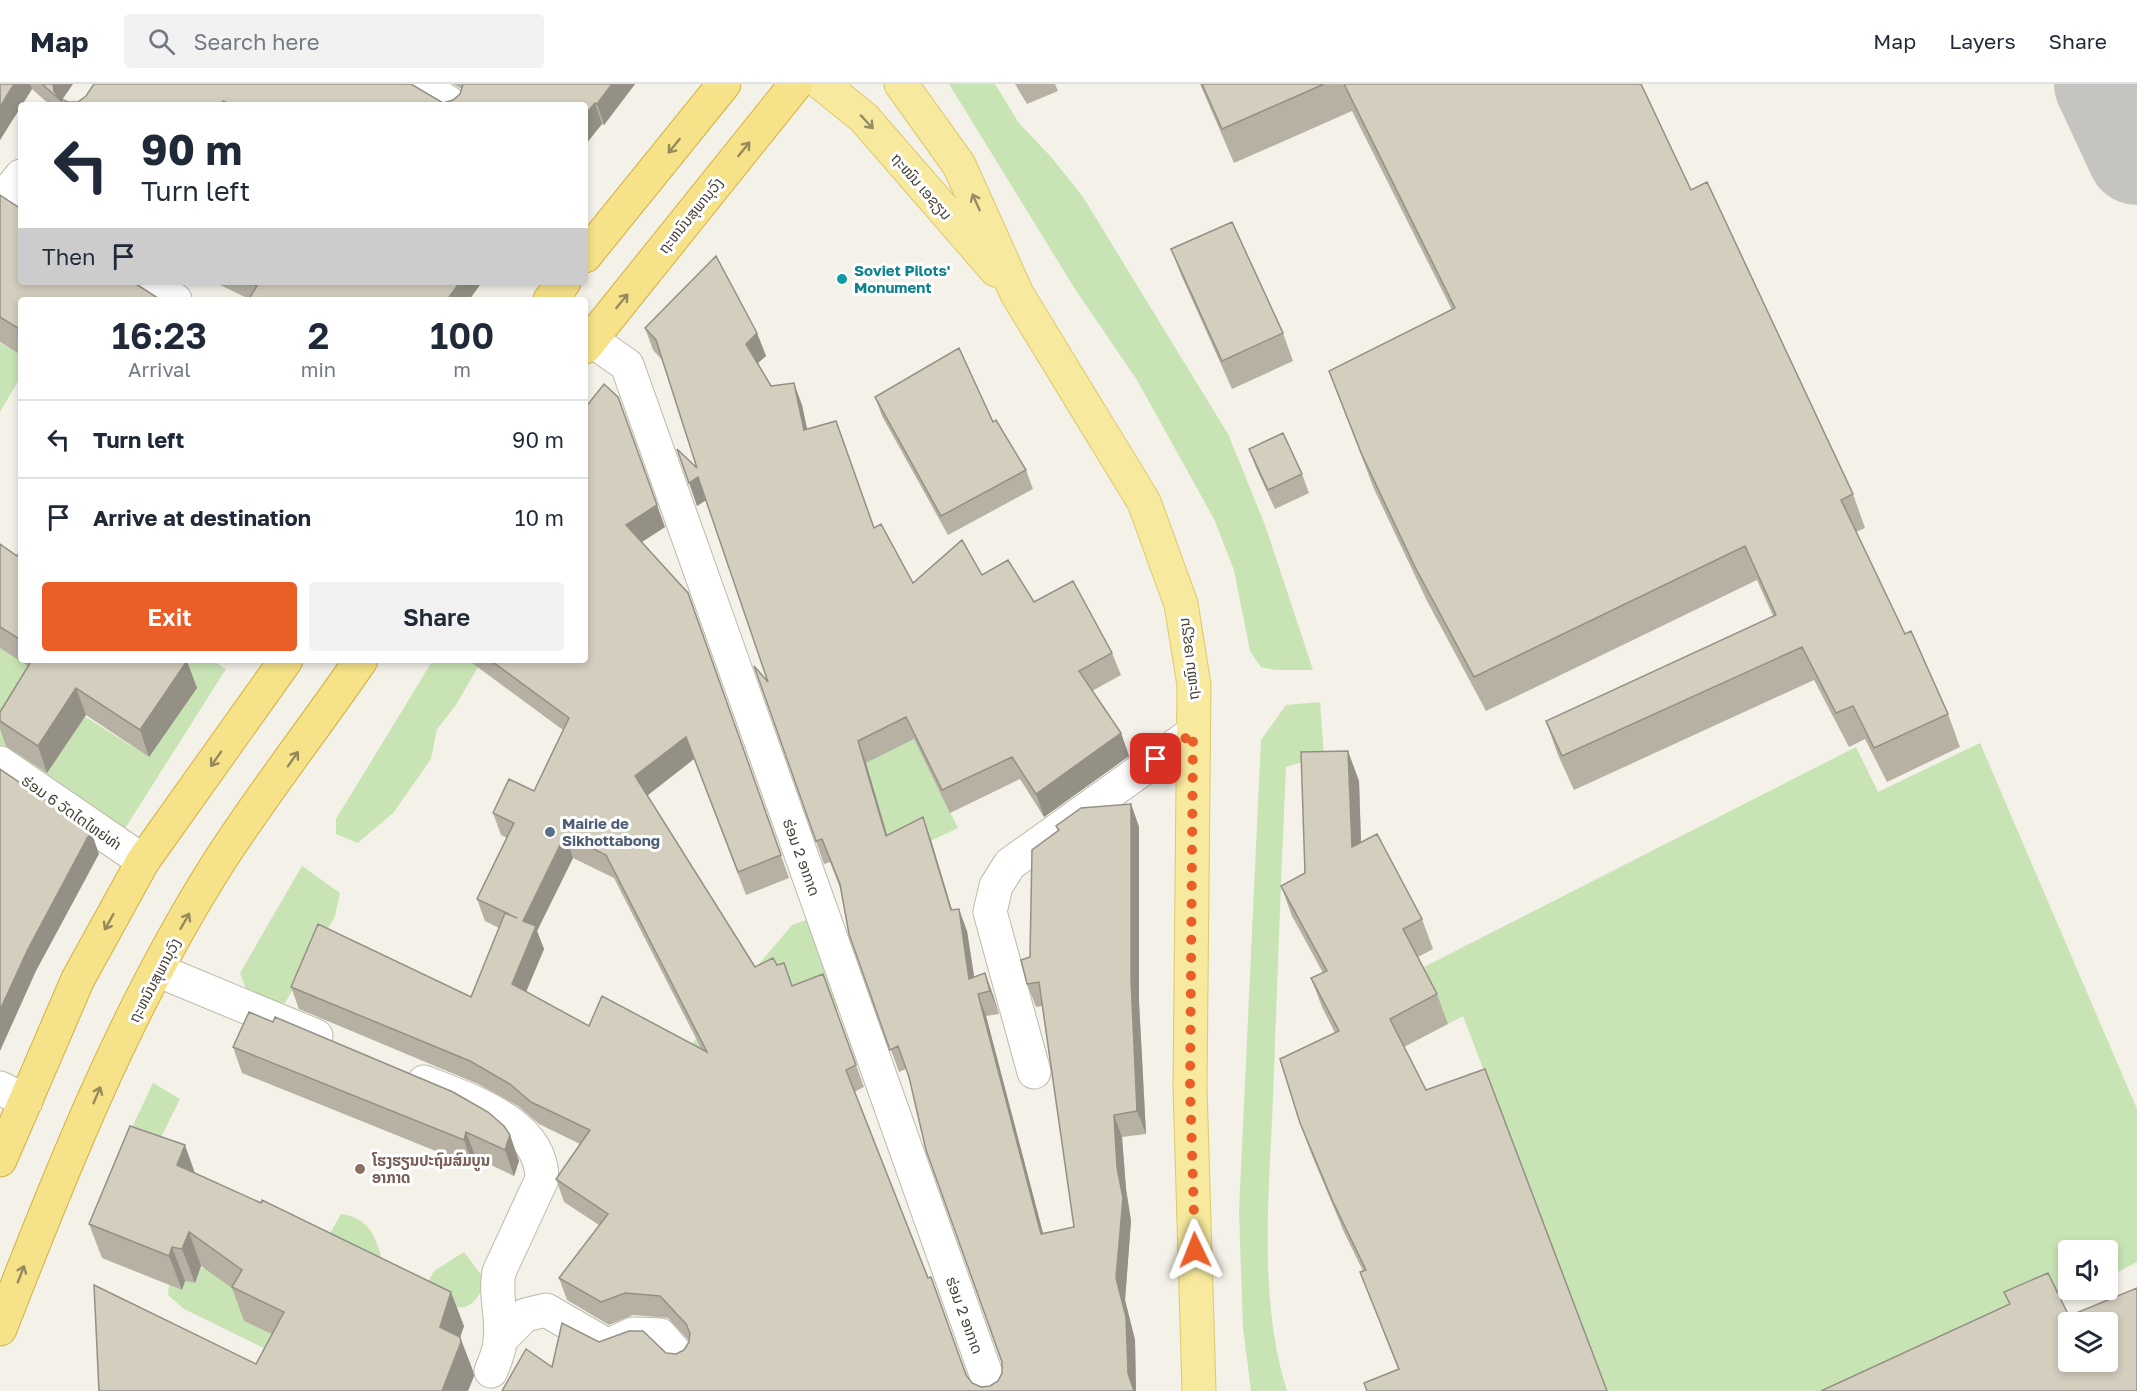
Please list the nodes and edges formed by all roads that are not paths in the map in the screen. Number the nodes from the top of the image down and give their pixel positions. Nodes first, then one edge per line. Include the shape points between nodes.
1 (420, 84) edge
2 (724, 84) edge
3 (796, 84) edge
4 (822, 84) edge
5 (901, 84) edge
6 (447, 102) edge
7 (588, 252) edge
8 (153, 285) edge
9 (562, 285) edge
10 (1017, 294) junction
11 (171, 297) edge
12 (552, 297) edge
13 (588, 343) edge
14 (284, 663) edge
15 (359, 663) edge
16 (1193, 733) junction
17 (0, 763) edge
18 (143, 861) junction
19 (157, 970) junction
20 (341, 1047) edge
21 (395, 1070) edge
22 (1034, 1072) dead end
23 (13, 1095) edge
24 (0, 1160) edge
25 (0, 1329) edge
26 (500, 1340) junction
27 (680, 1358) edge
28 (491, 1371) dead end
29 (992, 1391) edge
30 (1199, 1391) edge

1 - 6 street
2 -> 7 highway
13 -> 3 highway, ຖະຫນົນສຸພານຸວົງ
4 -> 10 main road, ຖະໜົນ ເອຊຽນ via 864,118
10 -> 5 main road, ຖະໜົນ ເອຊຽນ via 959,165
8 - 11 street
9 - 12 highway
10 - 16 main road, ຖະໜົນ ເອຊຽນ via 1144,502 1181,604 1194,685
13 - 29 street, ຮ່ອມ 2 ອາກາດ via 627,365
14 -> 18 highway
19 -> 15 highway, ຖະຫນົນສຸພານຸວົງ via 215,868
16 - 22 street via 1010,864 996,886 990,912
16 - 30 main road, ຖະໜົນ ເອຊຽນ via 1190,1086
17 - 18 street, ຮ່ອມ 6 ວັດໄຕໄຫຍ່ທ່າ
18 -> 23 highway
19 - 20 street
25 -> 19 highway, ຖະຫນົນສຸພານຸວົງ via 106,1075
21 - 26 street via 471,1101 520,1128 542,1162 542,1179 499,1272 496,1288
23 - 24 highway
26 - 27 street via 525,1315 546,1310 608,1346 633,1334 660,1335
26 - 28 street

